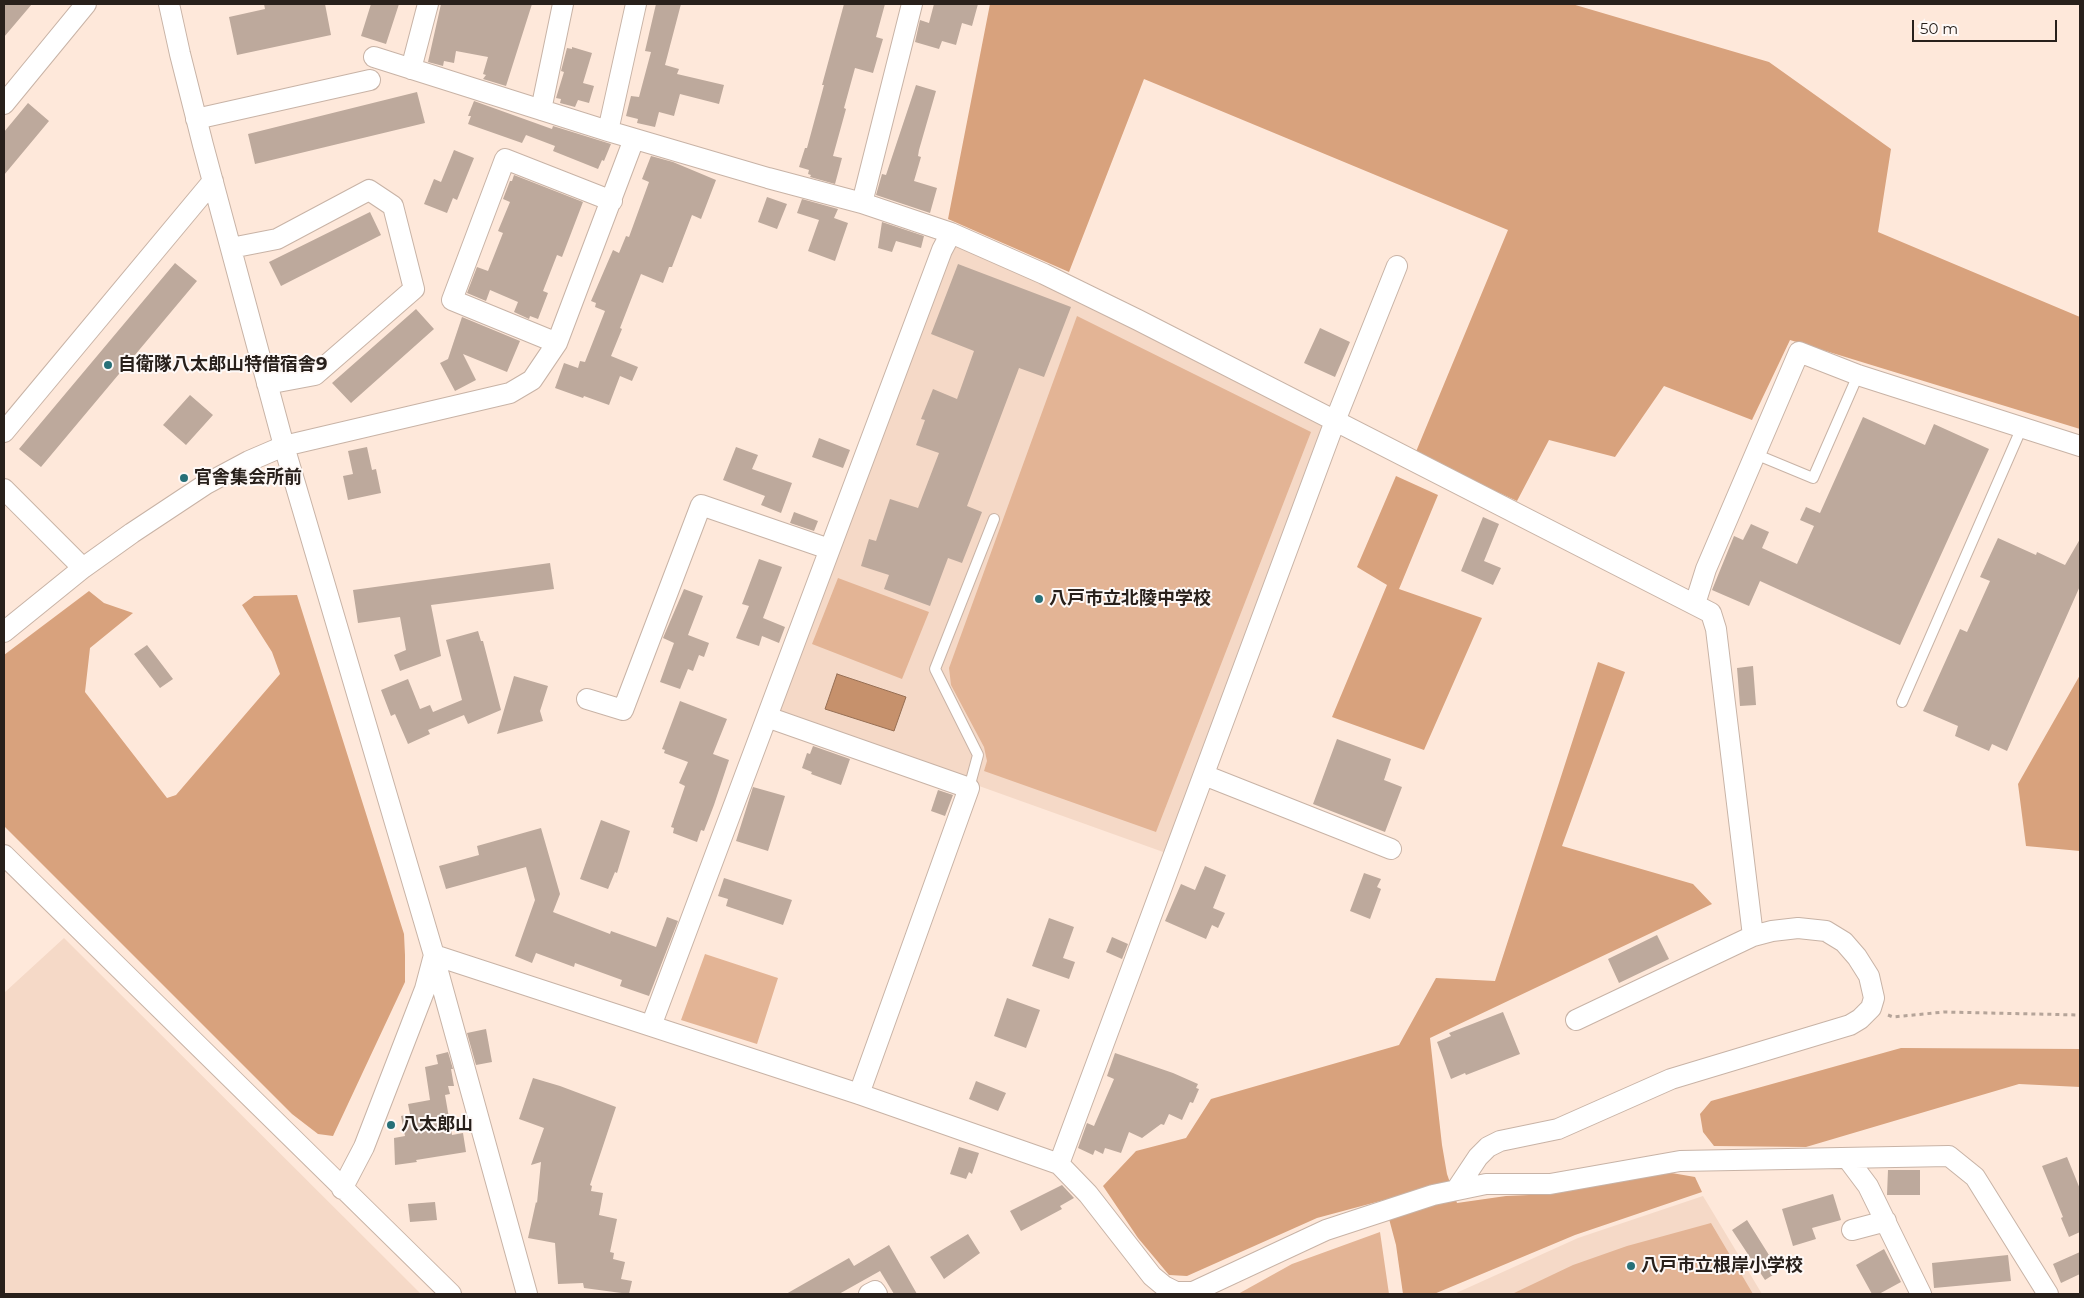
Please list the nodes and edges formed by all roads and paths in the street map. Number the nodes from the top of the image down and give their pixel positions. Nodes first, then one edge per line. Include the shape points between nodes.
1 (86, 4) edge
2 (169, 4) edge
3 (428, 4) edge
4 (564, 4) edge
5 (636, 4) edge
6 (912, 4) edge
7 (374, 57) dead end
8 (411, 69) junction
9 (370, 80) dead end
10 (4, 104) edge
11 (541, 110) junction
12 (196, 120) junction
13 (608, 131) junction
14 (634, 139) junction
15 (213, 181) junction
16 (612, 201) junction
17 (862, 203) junction
18 (951, 233) junction
19 (231, 248) junction
20 (1397, 266) dead end
21 (557, 343) junction
22 (1858, 375) junction
23 (267, 384) junction
24 (1335, 422) junction
25 (2022, 427) junction
26 (4, 432) edge
27 (284, 446) junction
28 (2080, 446) edge
29 (1755, 454) junction
30 (4, 489) edge
31 (994, 519) dead end
32 (829, 549) junction
33 (84, 568) junction
34 (1695, 604) junction
35 (4, 632) edge
36 (587, 699) dead end
37 (1902, 702) dead end
38 (766, 717) junction
39 (1204, 775) junction
40 (969, 788) junction
41 (1391, 849) dead end
42 (4, 855) edge
43 (1752, 936) junction
44 (434, 955) junction
45 (1871, 1008) junction
46 (2080, 1015) edge
47 (1576, 1020) dead end
48 (651, 1026) junction
49 (859, 1094) junction
50 (1847, 1158) junction
51 (1059, 1164) junction
52 (342, 1189) junction
53 (1456, 1190) junction
54 (1886, 1221) junction
55 (1852, 1230) dead end
56 (1923, 1291) edge
57 (451, 1294) edge
58 (527, 1294) edge
59 (869, 1294) edge
60 (877, 1294) edge
61 (2048, 1294) edge

1 - 10 street
2 - 12 street
3 - 8 street
4 - 11 street
5 - 13 street
6 - 17 street
7 - 8 street
8 - 11 street
9 - 12 street
11 - 13 street
12 - 15 street
13 - 14 street
14 - 16 street
14 - 17 street
15 - 19 street
15 - 26 street
16 - 21 street
16 - 21 street via 505,159 452,300
17 - 18 street
18 - 24 street via 1138,320
18 - 32 street
19 - 23 street
19 - 23 street via 277,239 369,190 393,206 414,289 315,374
20 - 24 street
21 - 27 street via 532,380 510,393
22 - 25 street
22 - 29 street via 1799,352
22 - 29 lane via 1812,478
23 - 27 street
24 - 34 street
24 - 39 street
25 - 28 street
25 - 37 lane
27 - 33 street via 206,484
27 - 44 street
29 - 34 street via 1706,569
30 - 33 street
31 - 40 lane via 935,669 978,755
32 - 36 street via 701,505 622,710
32 - 38 street
33 - 35 street
34 - 43 street via 1710,613 1716,629
38 - 40 street
38 - 48 street
39 - 41 street
39 - 51 street
40 - 49 street
42 - 52 street
43 - 45 street via 1798,928 1826,931 1844,942 1858,957 1869,976 1874,998
43 - 47 street
44 - 48 street
44 - 52 street via 425,989 364,1147
44 - 58 street
45 - 46 path via 1893,1017 1944,1012
45 - 53 street via 1850,1026 1671,1079 1558,1129 1500,1141 1478,1157
48 - 49 street
49 - 51 street
50 - 53 street via 1680,1161 1550,1184 1486,1184
50 - 54 street via 1868,1186
50 - 61 street via 1950,1156 1975,1177
51 - 53 street via 1088,1194 1152,1276 1176,1292 1193,1292 1326,1230
52 - 57 street
54 - 55 street
54 - 56 street
59 - 60 street via 875,1291

